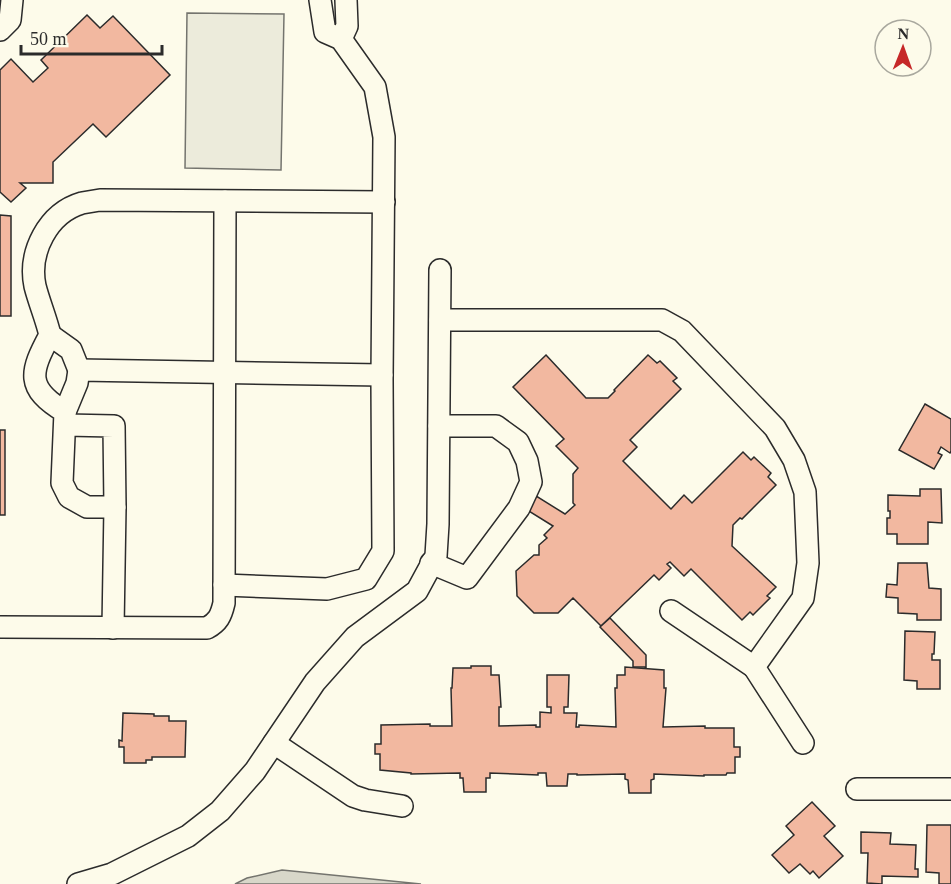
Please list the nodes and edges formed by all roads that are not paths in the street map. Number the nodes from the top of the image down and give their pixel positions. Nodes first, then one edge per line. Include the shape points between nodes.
1 (12, 0) edge
2 (320, 0) edge
3 (346, 0) edge
4 (0, 30) edge
5 (341, 39) junction
6 (225, 201) junction
7 (384, 202) junction
8 (440, 270) dead end
9 (440, 320) junction
10 (50, 335) junction
11 (79, 370) junction
12 (224, 372) junction
13 (382, 375) junction
14 (65, 418) junction
15 (439, 426) junction
16 (115, 507) junction
17 (432, 563) junction
18 (224, 585) junction
19 (671, 611) dead end
20 (0, 627) edge
21 (113, 628) junction
22 (754, 667) junction
23 (274, 742) junction
24 (803, 743) dead end
25 (857, 789) dead end
26 (951, 789) edge
27 (402, 806) dead end
28 (78, 884) edge

1 - 4 street via 10,20
2 - 5 street via 325,32
3 - 5 street via 347,26
5 - 7 street via 375,87 384,137
6 - 7 street
6 - 10 street via 100,200 62,213 47,228 36,252 34,269 36,290
6 - 12 street
7 - 13 street
8 - 9 street
9 - 15 street
9 - 22 street via 662,320 682,331 775,428 794,460 805,492 808,563 803,598
10 - 11 street via 71,350
10 - 14 street via 36,361 34,375 41,394
11 - 12 street
11 - 14 street
12 - 13 street
12 - 18 street
13 - 18 street via 383,551 366,579 327,589
14 - 16 street via 62,483 69,497 87,507
14 - 16 street via 114,426
15 - 17 street via 438,524
15 - 17 street via 496,426 518,442 531,482 519,508 467,578
16 - 21 street
17 - 23 street via 417,591 355,636 315,682
18 - 21 street via 221,615 216,624 207,628
19 - 22 street
20 - 21 street
22 - 24 street
23 - 27 street via 353,796
23 - 28 street via 220,811 188,836 112,874
25 - 26 street

